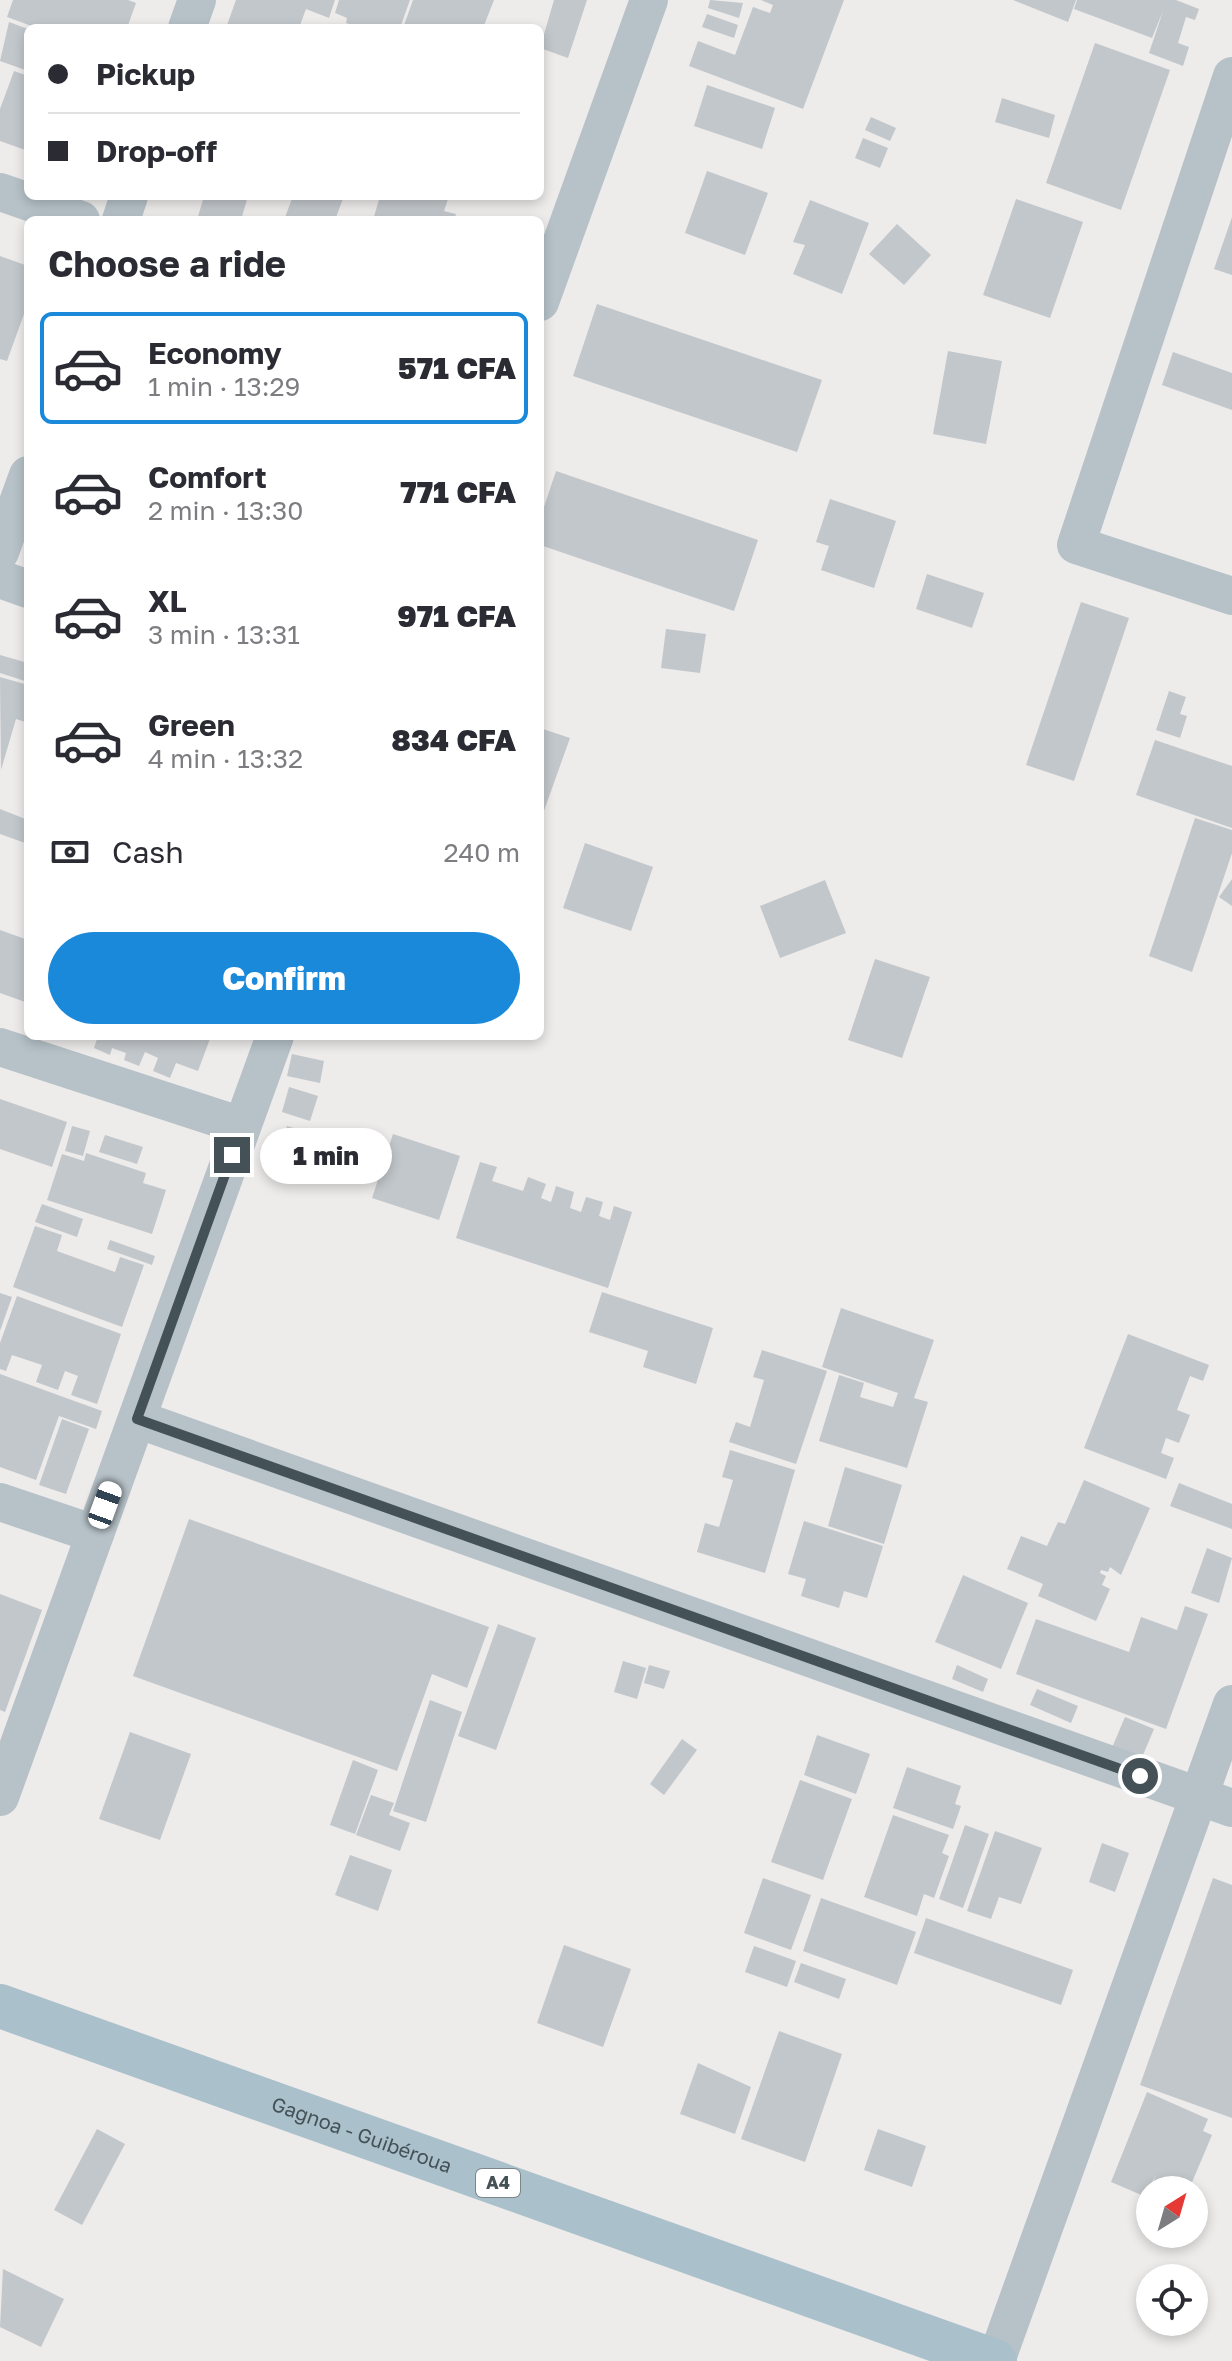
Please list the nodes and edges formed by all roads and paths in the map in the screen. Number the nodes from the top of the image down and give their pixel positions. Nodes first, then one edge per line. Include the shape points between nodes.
1 (197, 0) edge
2 (649, 0) edge
3 (188, 24) edge
4 (1232, 76) edge
5 (0, 192) edge
6 (69, 216) edge
7 (544, 291) edge
8 (24, 486) edge
9 (0, 552) edge
10 (0, 579) edge
11 (24, 588) edge
12 (1232, 596) edge
13 (274, 1040) edge
14 (0, 1047) edge
15 (242, 1126) junction
16 (137, 1419) junction
17 (0, 1502) edge
18 (95, 1534) junction
19 (1232, 1704) edge
20 (0, 1797) edge
21 (1215, 1802) edge
22 (0, 2006) edge
23 (996, 2361) edge

1 - 3 street
2 - 7 street
4 - 12 street via 1076,545
5 - 6 street
8 - 9 street
10 - 11 street
13 - 15 street
14 - 15 street
15 - 16 street
16 - 18 street
16 - 21 street
17 - 18 street
18 - 20 street
19 - 21 street
21 - 23 street
22 - 23 main road, Gagnoa - Guibéroua / A4

